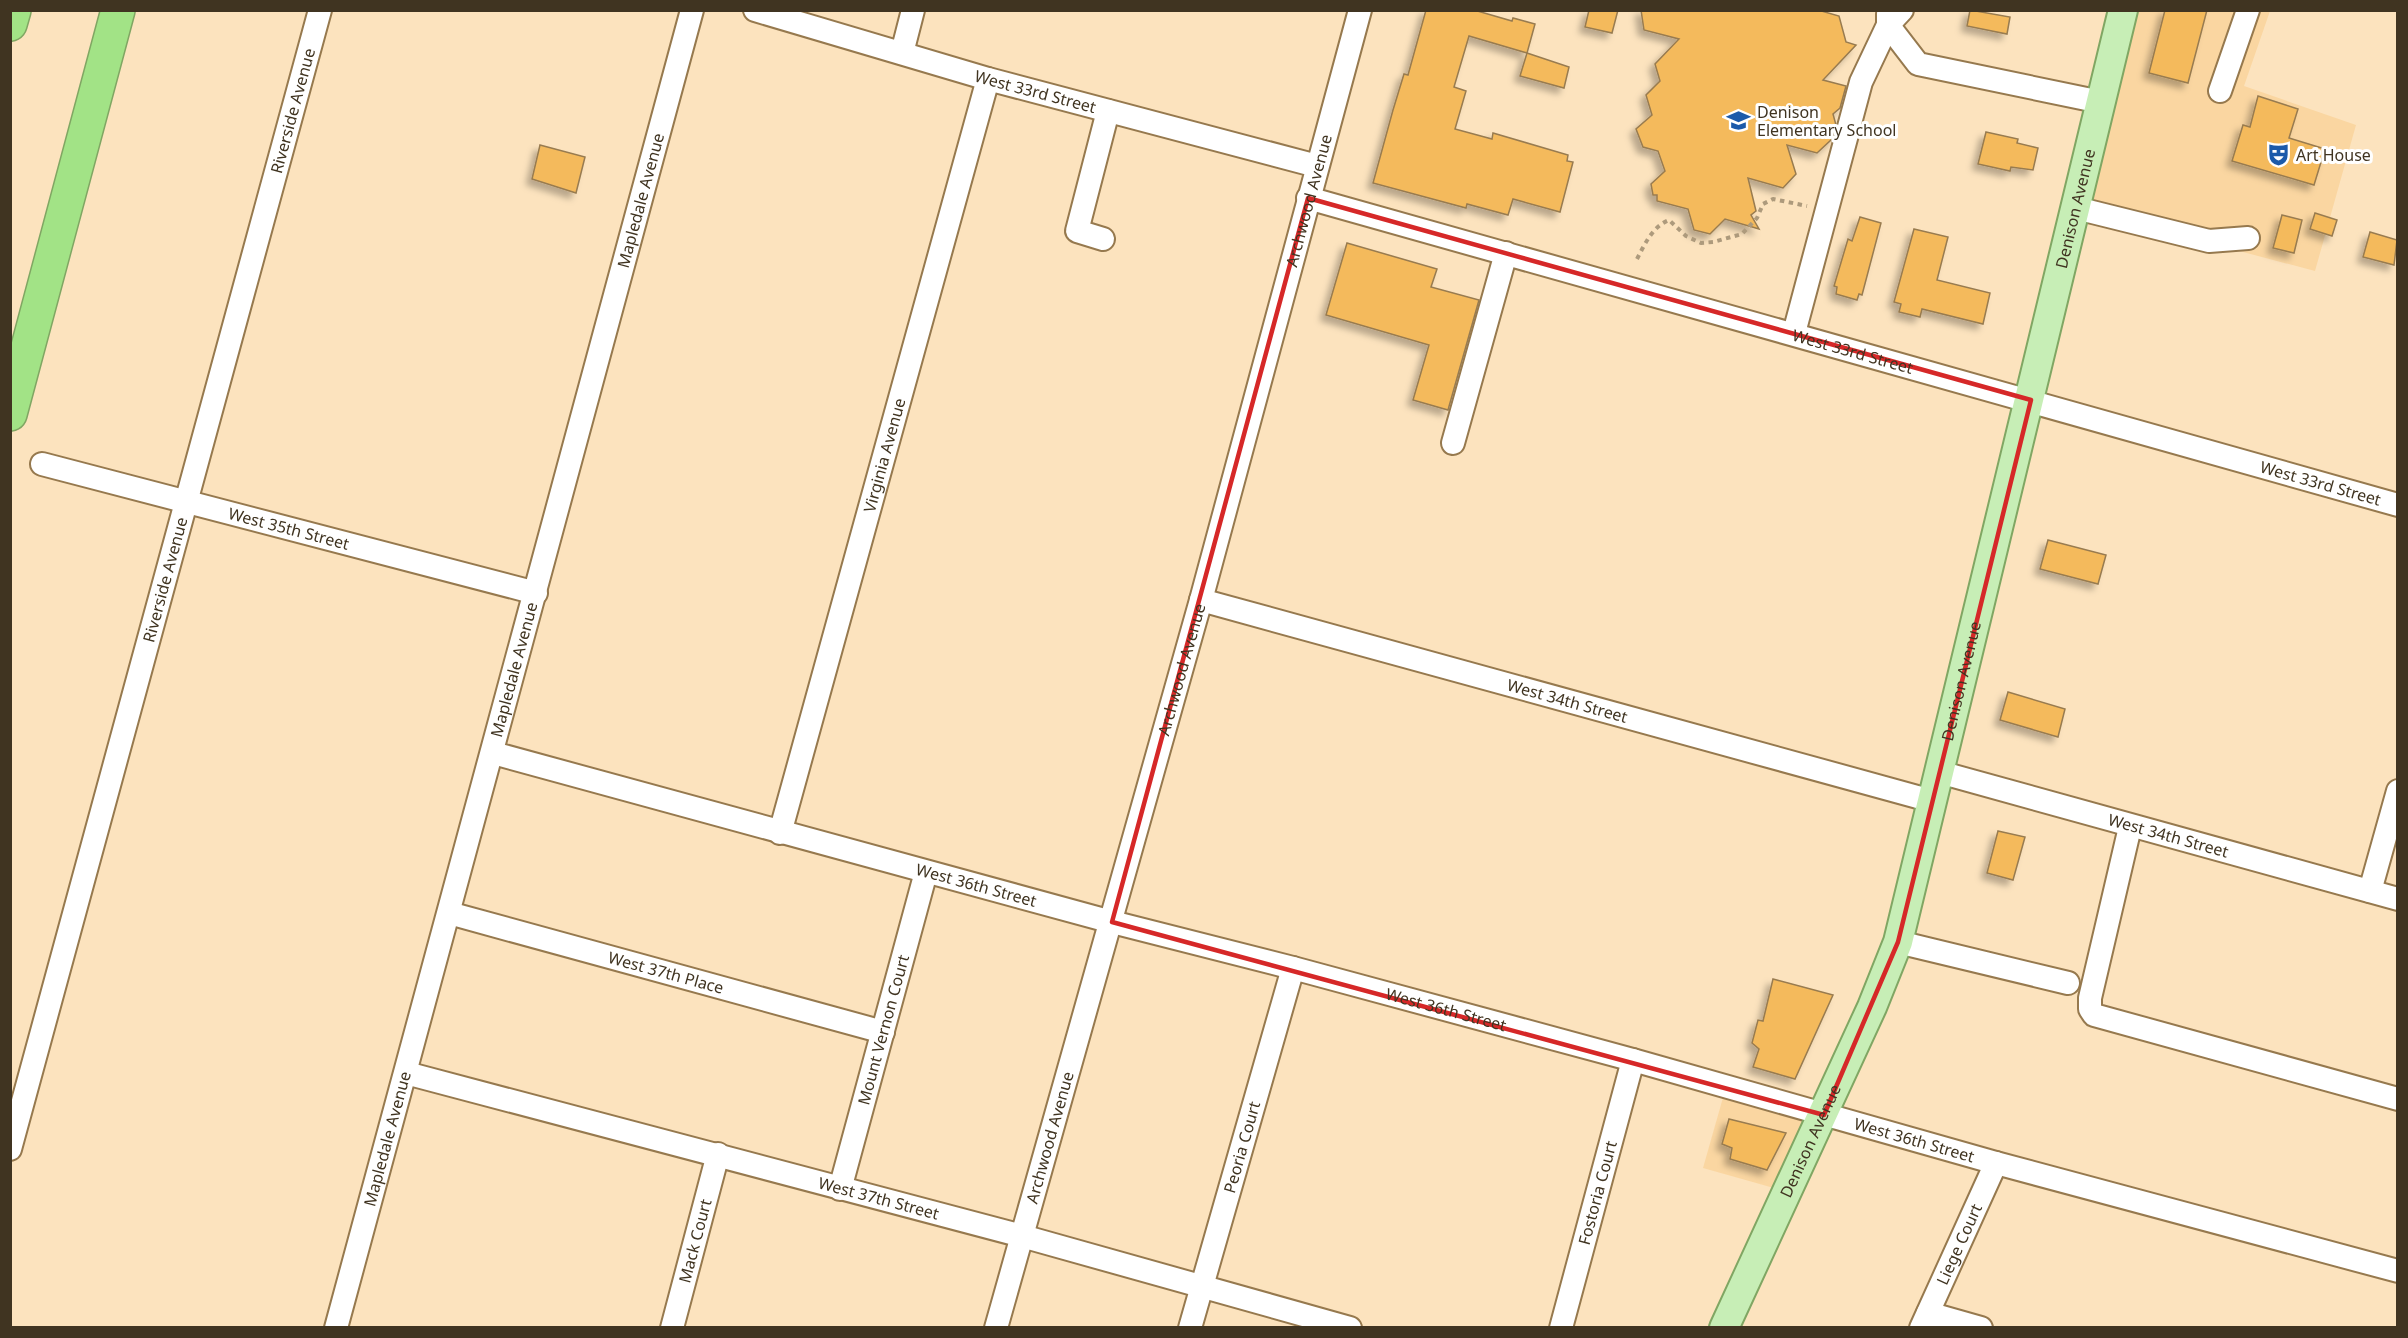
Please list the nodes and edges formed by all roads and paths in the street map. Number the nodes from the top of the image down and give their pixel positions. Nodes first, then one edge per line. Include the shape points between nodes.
1 (14, 10) edge
2 (118, 10) edge
3 (320, 10) edge
4 (692, 10) edge
5 (755, 10) edge
6 (913, 10) edge
7 (1360, 10) edge
8 (2123, 10) edge
9 (2248, 10) edge
10 (1893, 15) edge
11 (10, 24) edge
12 (902, 53) junction
13 (988, 79) junction
14 (2220, 91) dead end
15 (2101, 102) junction
16 (1108, 111) junction
17 (1317, 166) junction
18 (1308, 198) junction
19 (1814, 207) dead end
20 (2076, 208) junction
21 (2248, 238) dead end
22 (1103, 239) dead end
23 (1506, 253) junction
24 (1637, 259) dead end
25 (1794, 333) junction
26 (2031, 400) junction
27 (10, 414) edge
28 (1453, 443) dead end
29 (42, 464) dead end
30 (187, 501) junction
31 (2397, 505) edge
32 (536, 593) junction
33 (1201, 600) junction
34 (492, 753) junction
35 (1939, 772) junction
36 (2397, 791) edge
37 (1932, 801) junction
38 (2130, 827) junction
39 (780, 833) junction
40 (926, 872) junction
41 (2370, 891) junction
42 (2397, 898) edge
43 (449, 913) junction
44 (1112, 922) junction
45 (1898, 942) junction
46 (1293, 968) junction
47 (2068, 983) dead end
48 (883, 1032) junction
49 (1633, 1060) junction
50 (406, 1073) junction
51 (2397, 1099) edge
52 (1824, 1115) junction
53 (10, 1149) edge
54 (718, 1154) junction
55 (1996, 1163) junction
56 (840, 1189) junction
57 (1022, 1236) junction
58 (2397, 1271) edge
59 (1202, 1287) junction
60 (1924, 1320) edge
61 (336, 1328) edge
62 (672, 1328) edge
63 (996, 1328) edge
64 (1190, 1328) edge
65 (1350, 1328) edge
66 (1561, 1328) edge
67 (1724, 1328) edge
68 (1981, 1328) edge

1 - 11 highway
2 - 27 highway
3 - 30 street, Riverside Avenue
4 - 32 street, Mapledale Avenue
5 - 12 street, West 33rd Street
6 - 12 street
7 - 17 street, Archwood Avenue
8 - 15 main road, Denison Avenue
9 - 14 street
10 - 15 street via 1918,64
10 - 25 street via 1861,82
12 - 13 street, West 33rd Street
13 - 16 street, West 33rd Street
13 - 39 street, Virginia Avenue
15 - 20 main road, Denison Avenue
16 - 17 street, West 33rd Street
16 - 22 street via 1077,231
17 - 18 street, Archwood Avenue
18 - 23 street, West 33rd Street
18 - 33 street, Archwood Avenue
19 - 24 path via 1773,200 1763,204 1757,218 1742,234 1701,243 1686,236 1669,220 1650,236
20 - 21 street via 2209,241
20 - 26 main road, Denison Avenue
23 - 25 street, West 33rd Street
23 - 28 street
25 - 26 street, West 33rd Street
26 - 31 street, West 33rd Street
26 - 35 main road, Denison Avenue
29 - 30 street, West 35th Street
30 - 32 street, West 35th Street
30 - 53 street, Riverside Avenue
32 - 34 street, Mapledale Avenue
33 - 37 street, West 34th Street
33 - 44 street, Archwood Avenue
34 - 39 street, West 36th Street
34 - 43 street, Mapledale Avenue
35 - 37 main road, Denison Avenue
35 - 38 street, West 34th Street
36 - 41 street
37 - 45 main road, Denison Avenue
38 - 41 street, West 34th Street
38 - 51 street via 2090,998 2094,1015
39 - 40 street, West 36th Street
40 - 44 street, West 36th Street
40 - 48 street, Mount Vernon Court
41 - 42 street, West 34th Street
43 - 48 street, West 37th Place
43 - 50 street, Mapledale Avenue
44 - 46 street, West 36th Street
44 - 57 street, Archwood Avenue
45 - 47 street
45 - 52 main road, Denison Avenue
46 - 49 street, West 36th Street
46 - 59 street, Peoria Court
48 - 56 street, Mount Vernon Court
49 - 52 street, West 36th Street
49 - 66 street, Fostoria Court
50 - 54 street, West 37th Street
50 - 61 street, Mapledale Avenue
52 - 55 street, West 36th Street
52 - 67 main road, Denison Avenue
54 - 56 street, West 37th Street
54 - 62 street, Mack Court
55 - 58 street, West 36th Street
55 - 60 street, Liege Court
56 - 57 street, West 37th Street
57 - 59 street, West 37th Street
57 - 63 street, Archwood Avenue
59 - 64 street, Peoria Court
59 - 65 street, West 37th Street
60 - 68 street

